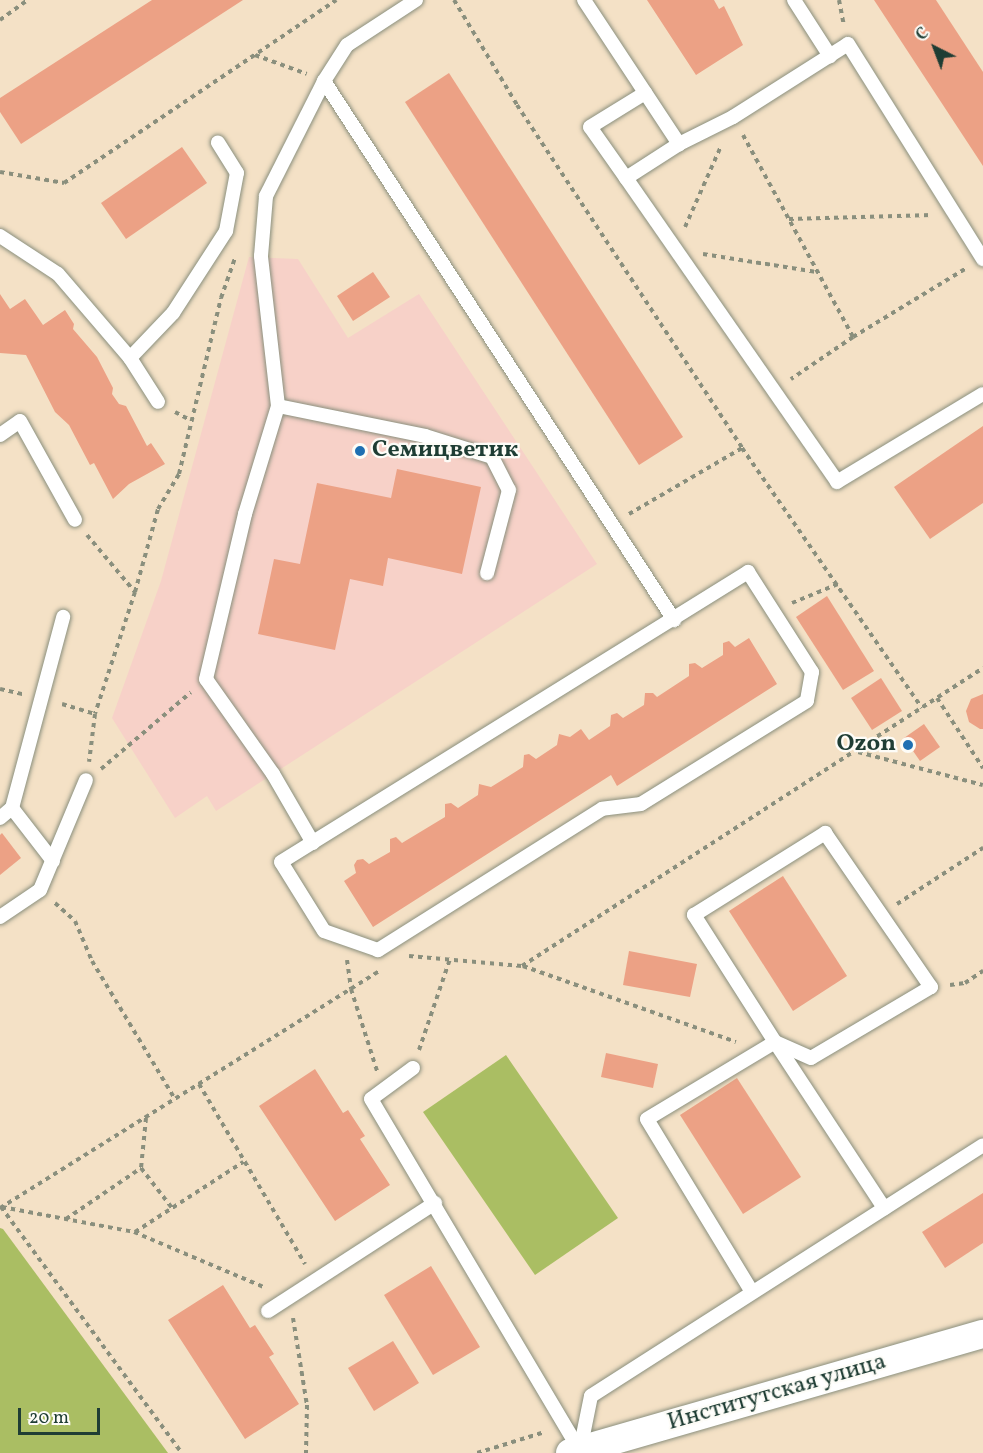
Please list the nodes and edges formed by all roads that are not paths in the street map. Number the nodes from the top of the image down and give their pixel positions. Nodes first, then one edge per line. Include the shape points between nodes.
1 (416, 0) edge
2 (584, 0) edge
3 (794, 0) edge
4 (830, 56) junction
5 (324, 81) junction
6 (645, 93) junction
7 (218, 143) dead end
8 (678, 144) junction
9 (626, 178) junction
10 (0, 236) edge
11 (983, 259) edge
12 (130, 358) junction
13 (983, 394) edge
14 (158, 402) dead end
15 (278, 406) junction
16 (0, 435) edge
17 (75, 520) road end
18 (487, 573) dead end
19 (63, 617) dead end
20 (674, 620) junction
21 (86, 780) road end
22 (12, 808) junction
23 (0, 818) edge
24 (313, 843) junction
25 (53, 861) junction
26 (0, 917) edge
27 (775, 1042) junction
28 (413, 1068) road end
29 (983, 1145) edge
30 (435, 1203) junction
31 (884, 1208) junction
32 (752, 1292) junction
33 (268, 1311) dead end
34 (983, 1334) edge
35 (577, 1452) edge

1 - 5 lane via 347,45
2 - 6 lane
3 - 4 lane
4 - 8 lane via 733,117
4 - 11 lane via 848,44
5 - 15 lane via 266,196 261,256
5 - 20 lane
6 - 8 lane
6 - 9 lane via 590,127
7 - 12 lane via 237,173 226,231 173,313
8 - 9 lane
9 - 13 lane via 837,482
10 - 12 lane via 58,274
12 - 14 lane
15 - 18 lane via 425,436 492,457 509,489
15 - 24 lane via 245,514 207,679 273,774
16 - 17 lane via 20,422
19 - 22 lane
20 - 24 lane
20 - 24 lane via 748,573 812,672 807,701 641,804 602,809 378,950 324,931 281,862
21 - 25 lane
22 - 23 lane
22 - 25 lane
25 - 26 lane via 40,890
27 - 27 lane via 811,1058 931,987 825,833 694,915
27 - 31 lane
27 - 32 lane via 647,1119
28 - 30 lane via 371,1099
29 - 31 lane
30 - 33 lane
30 - 35 lane
31 - 32 lane
32 - 35 lane via 591,1396
34 - 35 street, Институтская улица

